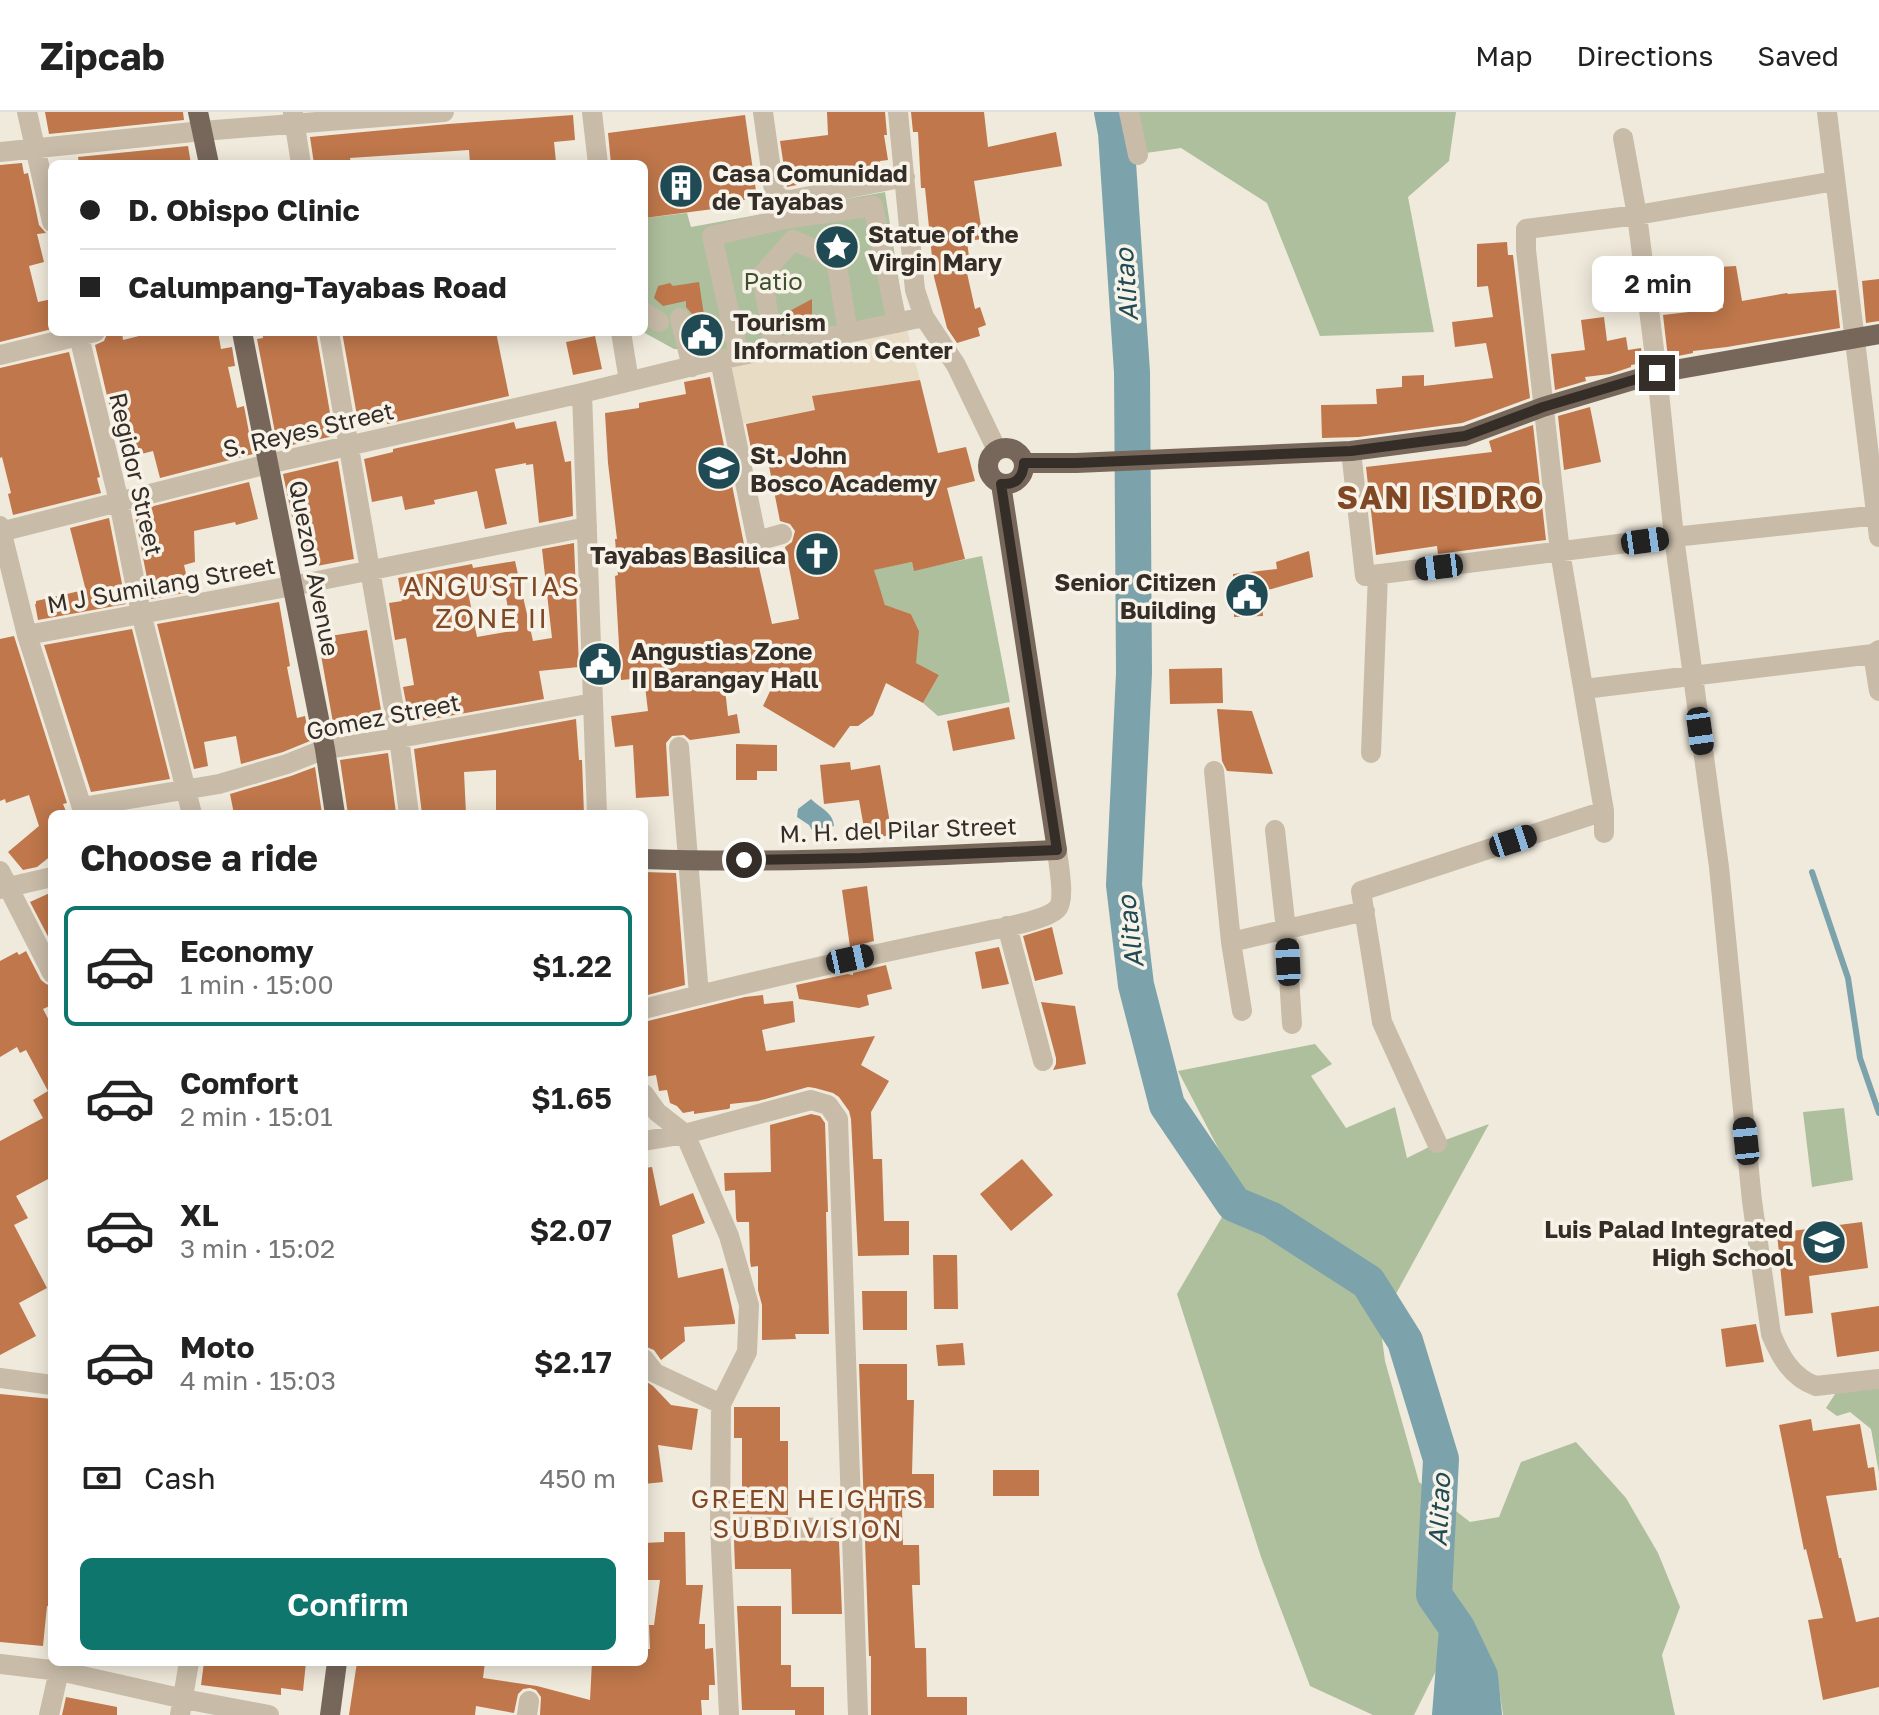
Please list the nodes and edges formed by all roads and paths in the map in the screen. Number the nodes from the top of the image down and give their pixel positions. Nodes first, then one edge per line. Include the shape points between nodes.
1 (27, 112) edge
2 (444, 112) edge
3 (592, 112) edge
4 (763, 112) edge
5 (898, 112) edge
6 (1129, 112) edge
7 (1827, 112) edge
8 (293, 118) edge
9 (200, 122) edge
10 (1623, 138) dead end
11 (35, 148) junction
12 (0, 152) edge
13 (1138, 155) dead end
14 (208, 160) edge
15 (300, 160) edge
16 (598, 160) edge
17 (905, 177) junction
18 (1835, 181) junction
19 (48, 205) edge
20 (785, 206) junction
21 (1637, 215) junction
22 (793, 240) junction
23 (924, 317) junction
24 (680, 318) dead end
25 (897, 323) junction
26 (848, 333) junction
27 (1879, 334) edge
28 (73, 336) edge
29 (85, 336) edge
30 (243, 336) edge
31 (330, 336) edge
32 (622, 336) edge
33 (1855, 338) junction
34 (774, 349) junction
35 (0, 355) edge
36 (714, 362) junction
37 (1657, 373) junction
38 (629, 381) junction
39 (582, 393) junction
40 (1543, 407) junction
41 (348, 446) junction
42 (997, 450) junction
43 (1351, 451) junction
44 (1024, 463) junction
45 (268, 464) junction
46 (1001, 484) junction
47 (119, 502) junction
48 (1878, 515) edge
49 (587, 527) junction
50 (1, 530) edge
51 (782, 534) dead end
52 (1674, 537) junction
53 (1879, 537) edge
54 (1560, 552) junction
55 (371, 571) junction
56 (1378, 574) junction
57 (292, 586) junction
58 (141, 613) junction
59 (27, 635) junction
60 (1876, 652) edge
61 (1693, 677) junction
62 (1584, 689) junction
63 (1879, 691) edge
64 (593, 703) junction
65 (399, 738) junction
66 (679, 747) dead end
67 (325, 749) junction
68 (1371, 753) dead end
69 (1214, 771) dead end
70 (186, 790) junction
71 (83, 810) edge
72 (191, 810) edge
73 (334, 810) edge
74 (408, 810) edge
75 (597, 810) edge
76 (1604, 811) junction
77 (1275, 830) dead end
78 (1604, 833) dead end
79 (1057, 850) junction
80 (648, 859) edge
81 (688, 860) junction
82 (48, 877) edge
83 (3, 882) edge
84 (1365, 911) junction
85 (1007, 926) junction
86 (1286, 930) junction
87 (1231, 942) junction
88 (48, 966) edge
89 (699, 995) junction
90 (648, 1008) edge
91 (1242, 1011) dead end
92 (1292, 1024) dead end
93 (1043, 1061) dead end
94 (648, 1100) edge
95 (685, 1134) junction
96 (648, 1140) edge
97 (1437, 1143) dead end
98 (648, 1364) edge
99 (0, 1378) edge
100 (1879, 1379) edge
101 (48, 1384) edge
102 (721, 1404) junction
103 (720, 1527) junction
104 (852, 1528) junction
105 (0, 1664) edge
106 (188, 1666) edge
107 (336, 1666) edge
108 (61, 1667) edge
109 (182, 1707) edge
110 (49, 1715) edge
111 (269, 1715) edge
112 (330, 1715) edge
113 (729, 1715) edge
114 (858, 1715) edge

1 - 11 street
2 - 8 street
3 - 16 street
4 - 20 street via 774,191
5 - 17 street
6 - 13 street
7 - 18 street
8 - 9 street
8 - 15 street
9 - 11 street
9 - 14 main road
10 - 21 street
11 - 12 street
11 - 19 street
17 - 20 street
17 - 23 street via 915,290
18 - 21 street
18 - 33 street
20 - 22 street
20 - 25 street via 873,206
20 - 36 street via 712,236
21 - 37 street
21 - 40 street via 1526,229
22 - 26 street via 836,259
22 - 34 street via 762,275
23 - 25 street, S. Reyes Street
23 - 42 street via 956,365
24 - 36 street
25 - 26 street, S. Reyes Street
26 - 34 street, S. Reyes Street
27 - 33 main road
28 - 35 street
29 - 47 street, Regidor Street
30 - 45 main road, Quezon Avenue
31 - 41 street
32 - 38 street
33 - 37 main road
33 - 48 street
34 - 36 street, S. Reyes Street
36 - 38 street, S. Reyes Street
36 - 51 street via 757,541
37 - 40 main road
37 - 52 street
38 - 39 street, S. Reyes Street
39 - 41 street, S. Reyes Street
39 - 49 street
40 - 43 main road via 1465,436
40 - 54 street
41 - 45 street, S. Reyes Street
41 - 55 street
42 - 44 main road via 1014,450
42 - 46 main road via 988,473
43 - 44 main road
43 - 56 street via 1365,576
44 - 46 main road via 1018,480
45 - 47 street, S. Reyes Street
45 - 57 main road, Quezon Avenue
46 - 79 main road
47 - 50 street, S. Reyes Street
47 - 58 street, Regidor Street
48 - 52 street
48 - 53 street
49 - 55 street, M J Sumilang Street
49 - 64 street
50 - 59 street
52 - 54 street
52 - 61 street
54 - 56 street
54 - 62 street
55 - 57 street, M J Sumilang Street
55 - 65 street
56 - 68 street
57 - 58 street, M J Sumilang Street
57 - 67 main road, Quezon Avenue
58 - 59 street, M J Sumilang Street
58 - 70 street, Regidor Street
59 - 71 street
60 - 61 street
60 - 63 street
61 - 62 street
61 - 100 street via 1771,1334 1798,1377 1816,1386
62 - 76 street
64 - 65 street, Gomez Street
64 - 75 street
65 - 67 street, Gomez Street
65 - 74 street
66 - 81 street
67 - 70 street, Gomez Street
67 - 73 main road, Quezon Avenue
69 - 87 street
70 - 71 street, Gomez Street
70 - 72 street, Regidor Street
76 - 78 street
76 - 84 street via 1361,891
77 - 86 street
79 - 81 main road, M. H. del Pilar Street
79 - 85 street via 1059,908
80 - 81 main road, M. H. del Pilar Street
81 - 89 street
82 - 83 street
83 - 88 street
84 - 86 street
84 - 97 street via 1382,1022
85 - 89 street
85 - 93 street
86 - 87 street
86 - 92 street
87 - 91 street
89 - 90 street
94 - 95 street
95 - 96 street
95 - 102 street via 729,1236 749,1305 747,1352
95 - 104 street via 811,1100 828,1105 838,1119
98 - 102 street via 655,1373
99 - 101 street
102 - 103 street
103 - 104 street
103 - 113 street
104 - 114 street
105 - 108 street
106 - 109 street
107 - 112 main road
108 - 109 street
108 - 110 street
109 - 111 street

